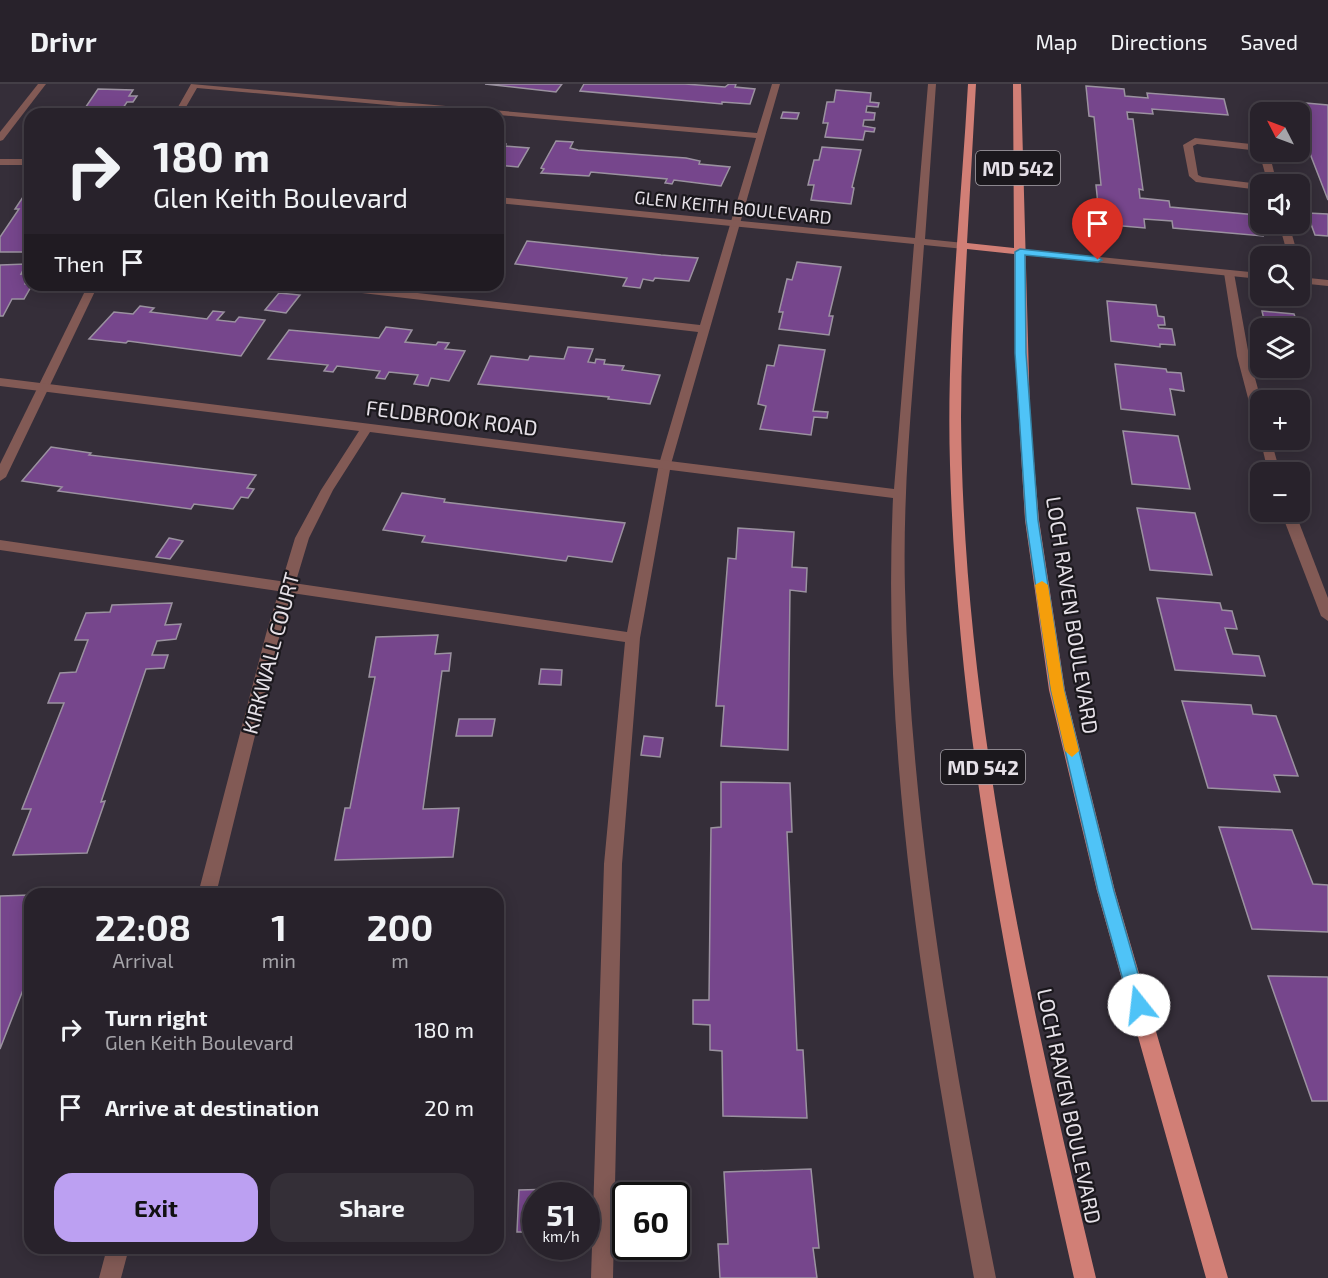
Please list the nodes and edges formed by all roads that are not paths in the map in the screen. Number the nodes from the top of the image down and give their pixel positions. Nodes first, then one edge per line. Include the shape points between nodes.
1 (42, 84) edge
2 (776, 84) edge
3 (932, 84) edge
4 (972, 84) edge
5 (1017, 84) edge
6 (195, 85) edge
7 (182, 108) edge
8 (450, 108) edge
9 (504, 113) edge
10 (761, 136) junction
11 (0, 138) edge
12 (1250, 147) edge
13 (0, 162) edge
14 (24, 162) edge
15 (1250, 186) edge
16 (504, 201) edge
17 (735, 223) junction
18 (919, 242) junction
19 (964, 246) junction
20 (1020, 252) junction
21 (1229, 273) junction
22 (1250, 275) edge
23 (1310, 281) edge
24 (1328, 283) edge
25 (90, 291) edge
26 (372, 291) edge
27 (705, 329) junction
28 (0, 382) edge
29 (45, 386) junction
30 (1252, 390) edge
31 (368, 426) junction
32 (665, 464) junction
33 (0, 477) edge
34 (898, 494) junction
35 (1292, 522) edge
36 (0, 545) edge
37 (286, 589) junction
38 (1328, 616) edge
39 (633, 638) junction
40 (209, 888) edge
41 (116, 1254) edge
42 (110, 1278) edge
43 (602, 1278) edge
44 (985, 1278) edge
45 (1085, 1278) edge
46 (1217, 1278) edge

1 - 11 street
2 - 10 street
3 - 18 street
4 - 19 main road, LOCH RAVEN BOULEVARD / MD 542
5 - 20 main road, LOCH RAVEN BOULEVARD / MD 542
6 - 7 street
6 - 8 street
9 - 10 street
10 - 17 street
12 - 15 street via 1195,141 1188,145 1194,176 1199,180
13 - 14 street
16 - 17 street, GLEN KEITH BOULEVARD
17 - 18 street, GLEN KEITH BOULEVARD
17 - 27 street
18 - 19 street, GLEN KEITH BOULEVARD
18 - 34 street
19 - 20 main road
19 - 45 main road, LOCH RAVEN BOULEVARD / MD 542 via 956,372 956,462 966,628 978,738 1024,998
20 - 21 street
20 - 46 main road, LOCH RAVEN BOULEVARD / MD 542 via 1021,353 1032,520 1058,690 1106,891
21 - 22 street
21 - 30 street
23 - 24 street
25 - 29 street
26 - 27 street
27 - 32 street
28 - 29 street, FELDBROOK ROAD
29 - 31 street, FELDBROOK ROAD
29 - 33 street
31 - 32 street, FELDBROOK ROAD
31 - 37 street, KIRKWALL COURT via 302,538
32 - 34 street, FELDBROOK ROAD
32 - 39 street
34 - 44 street via 901,678 914,841 937,1004
35 - 38 street
36 - 37 street
37 - 39 street
37 - 40 street, KIRKWALL COURT
39 - 43 street via 614,864
41 - 42 street

